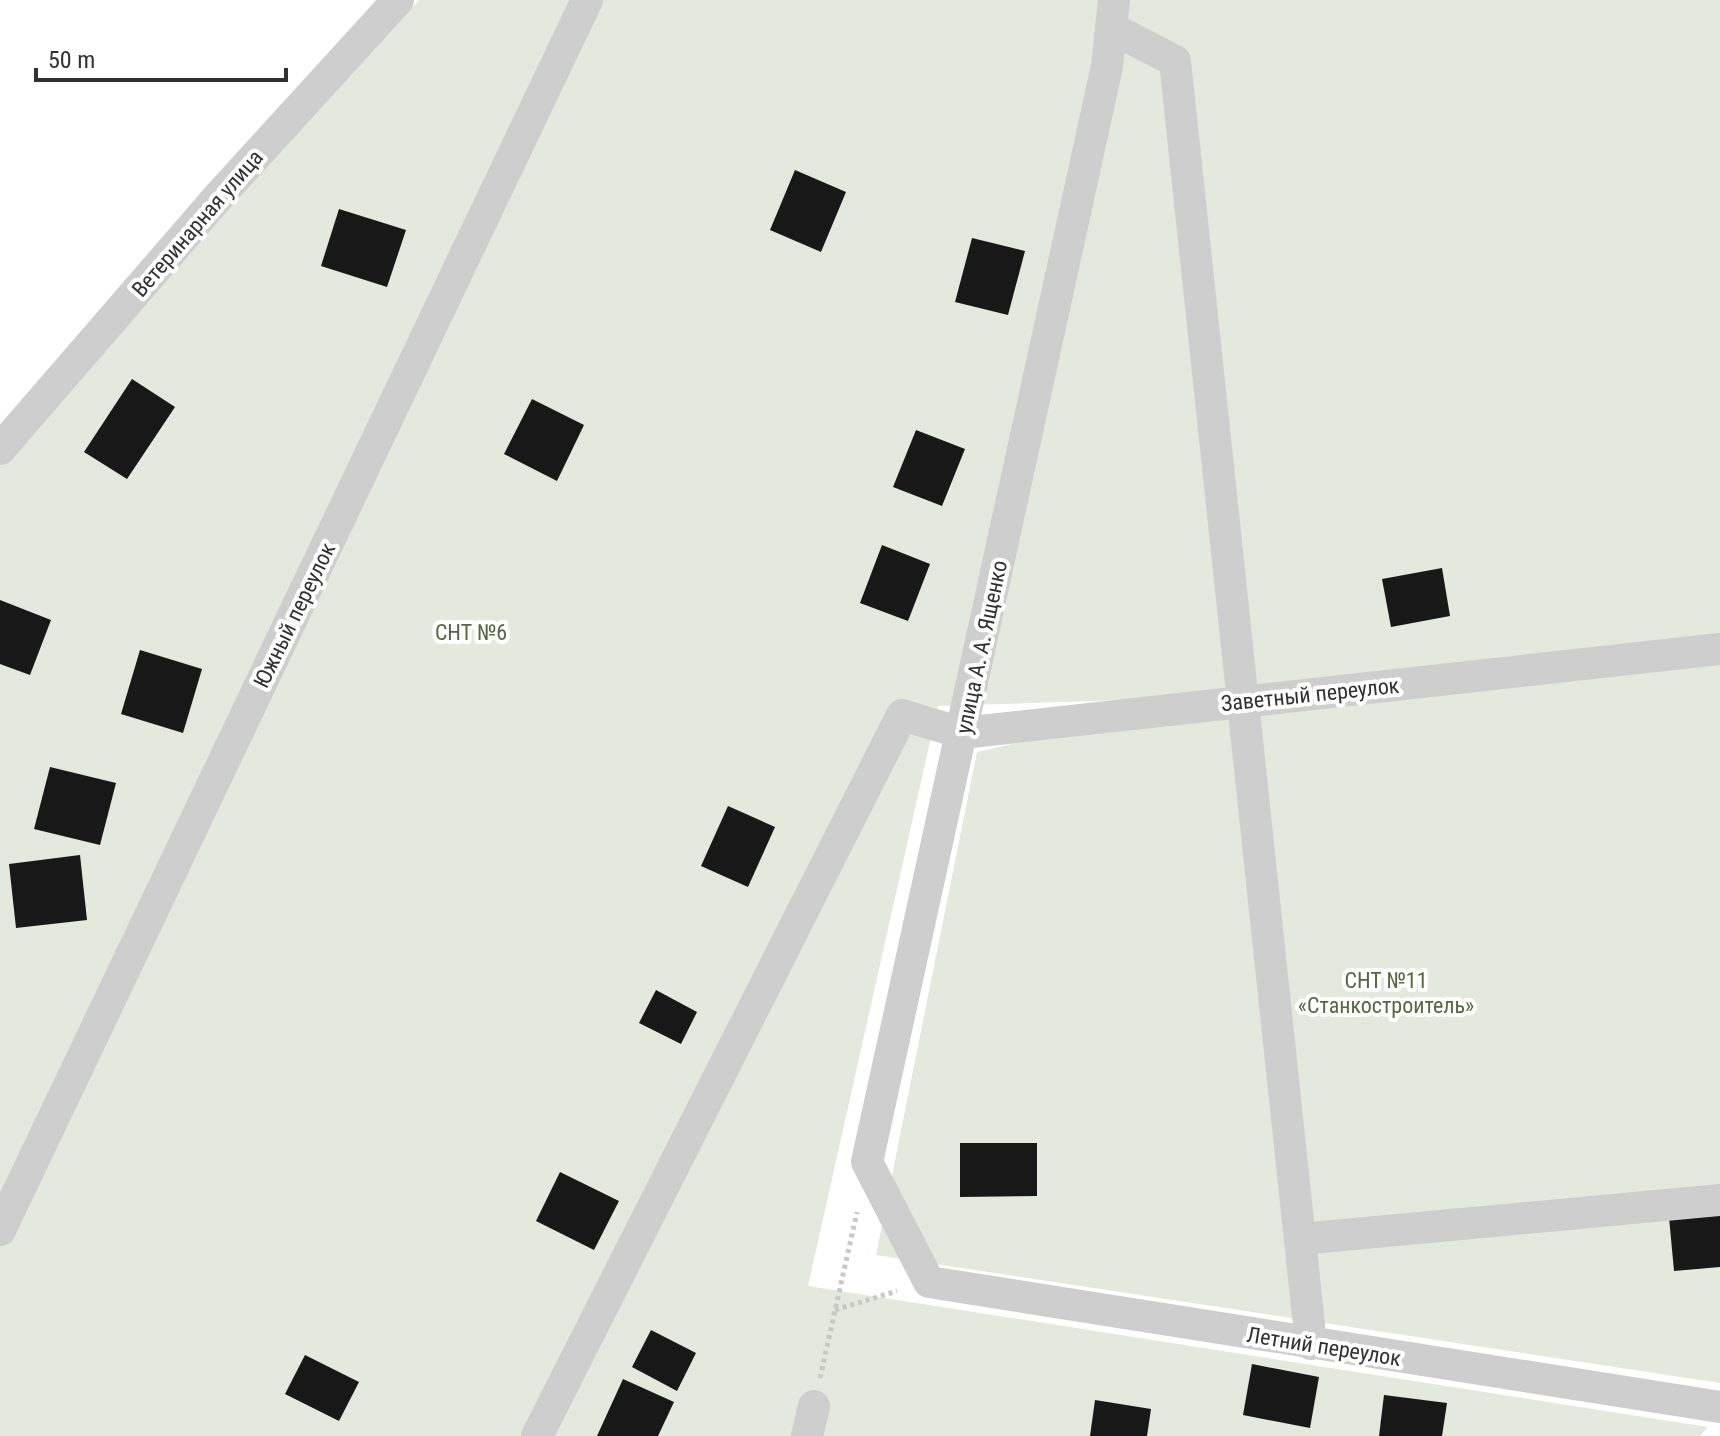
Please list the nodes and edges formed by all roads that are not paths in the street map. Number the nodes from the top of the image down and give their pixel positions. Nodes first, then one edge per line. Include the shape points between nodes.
1 (398, 0) edge
2 (587, 0) edge
3 (1113, 14) edge
4 (0, 449) edge
5 (1720, 649) edge
6 (1243, 701) junction
7 (962, 733) junction
8 (1720, 1200) edge
9 (0, 1230) edge
10 (1300, 1239) junction
11 (929, 1282) joint
12 (1311, 1344) junction
13 (1720, 1407) edge
14 (537, 1436) edge

1 - 4 street, Ветеринарная улица
2 - 9 street, Южный переулок
3 - 6 street via 1175,61
3 - 7 street, улица А. А. Ященко via 1107,66
5 - 6 street, Заветный переулок
6 - 7 street, Заветный переулок
6 - 10 street
7 - 11 street, улица А. А. Ященко via 867,1162
7 - 14 street, Заветный переулок via 902,715
8 - 10 street
10 - 12 street
11 - 12 street, Летний переулок
12 - 13 street, Летний переулок

